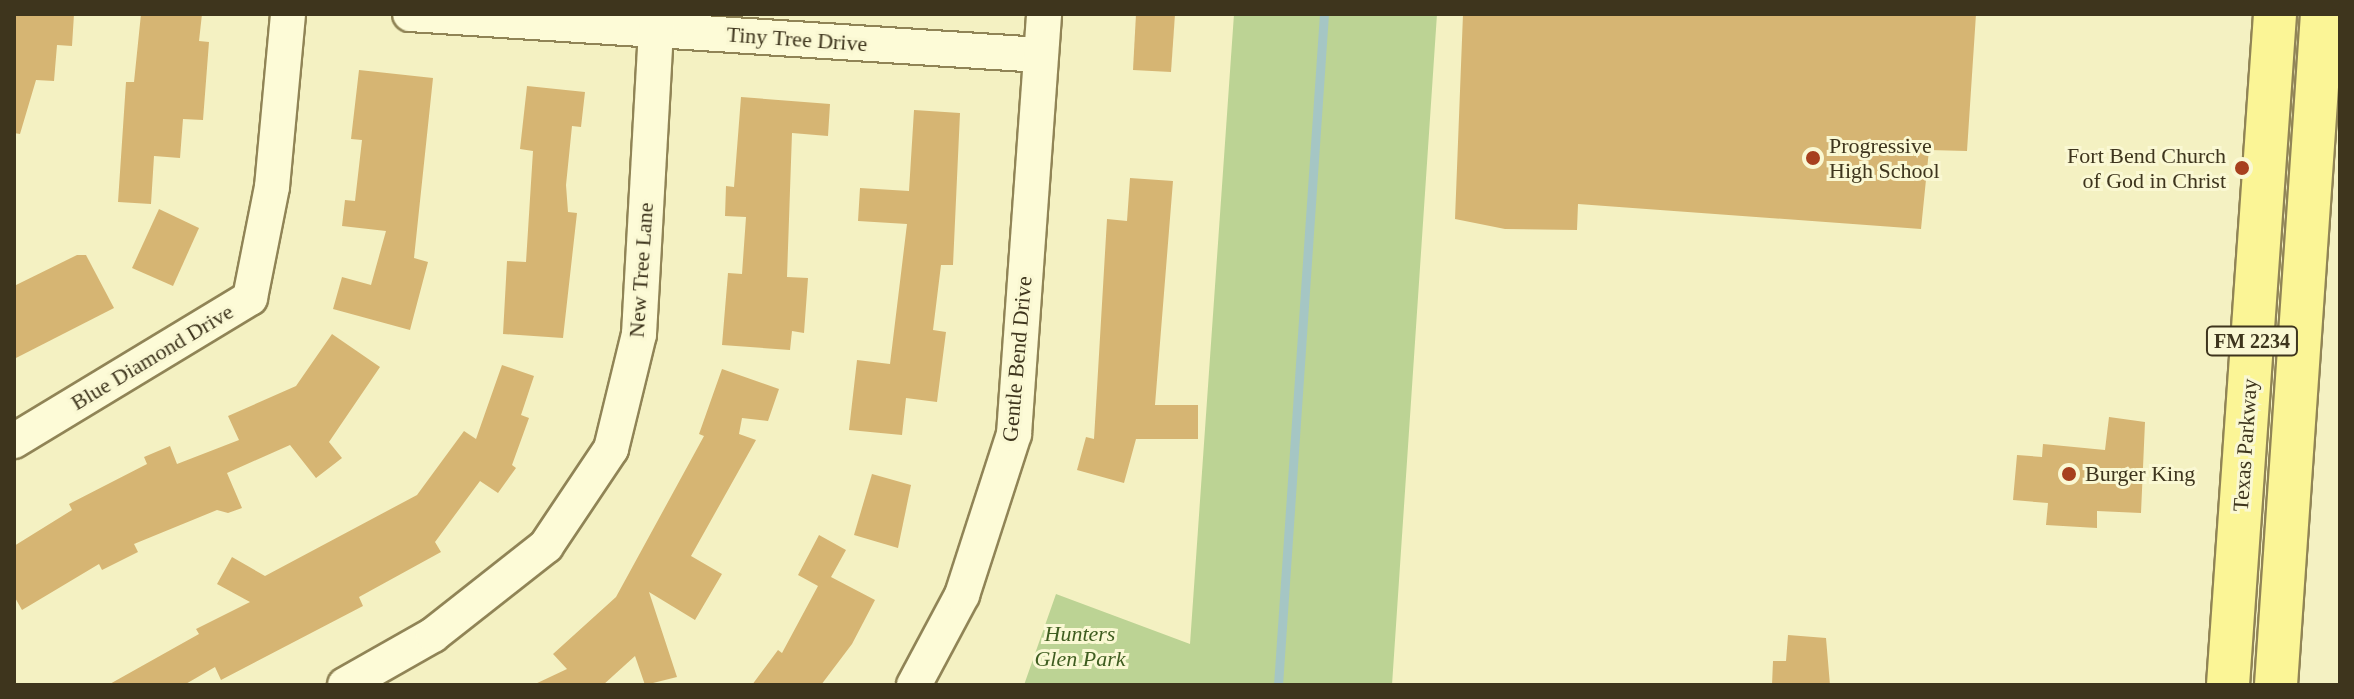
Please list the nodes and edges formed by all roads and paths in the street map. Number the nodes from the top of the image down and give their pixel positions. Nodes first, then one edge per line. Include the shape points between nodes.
1 (288, 14) edge
2 (410, 14) edge
3 (1044, 14) edge
4 (2275, 14) edge
5 (2322, 14) edge
6 (656, 22) edge
7 (1041, 55) junction
8 (2269, 116) junction
9 (2309, 212) junction
10 (14, 441) edge
11 (345, 685) edge
12 (914, 685) edge
13 (2228, 685) edge
14 (2276, 685) edge

1 - 10 street, Blue Diamond Drive via 272,187 250,298
2 - 6 street, Tiny Tree Drive
3 - 7 street, Gentle Bend Drive
4 - 8 main road, Texas Parkway / FM 2234
5 - 9 main road, FM 2234
6 - 7 street, Tiny Tree Drive
6 - 11 street, New Tree Lane via 639,334 611,449 546,546 433,635
7 - 12 street, Gentle Bend Drive via 1014,434 962,595
8 - 9 main road via 2290,147 2288,193 2293,204
8 - 13 main road, Texas Parkway / FM 2234
9 - 14 main road, FM 2234

